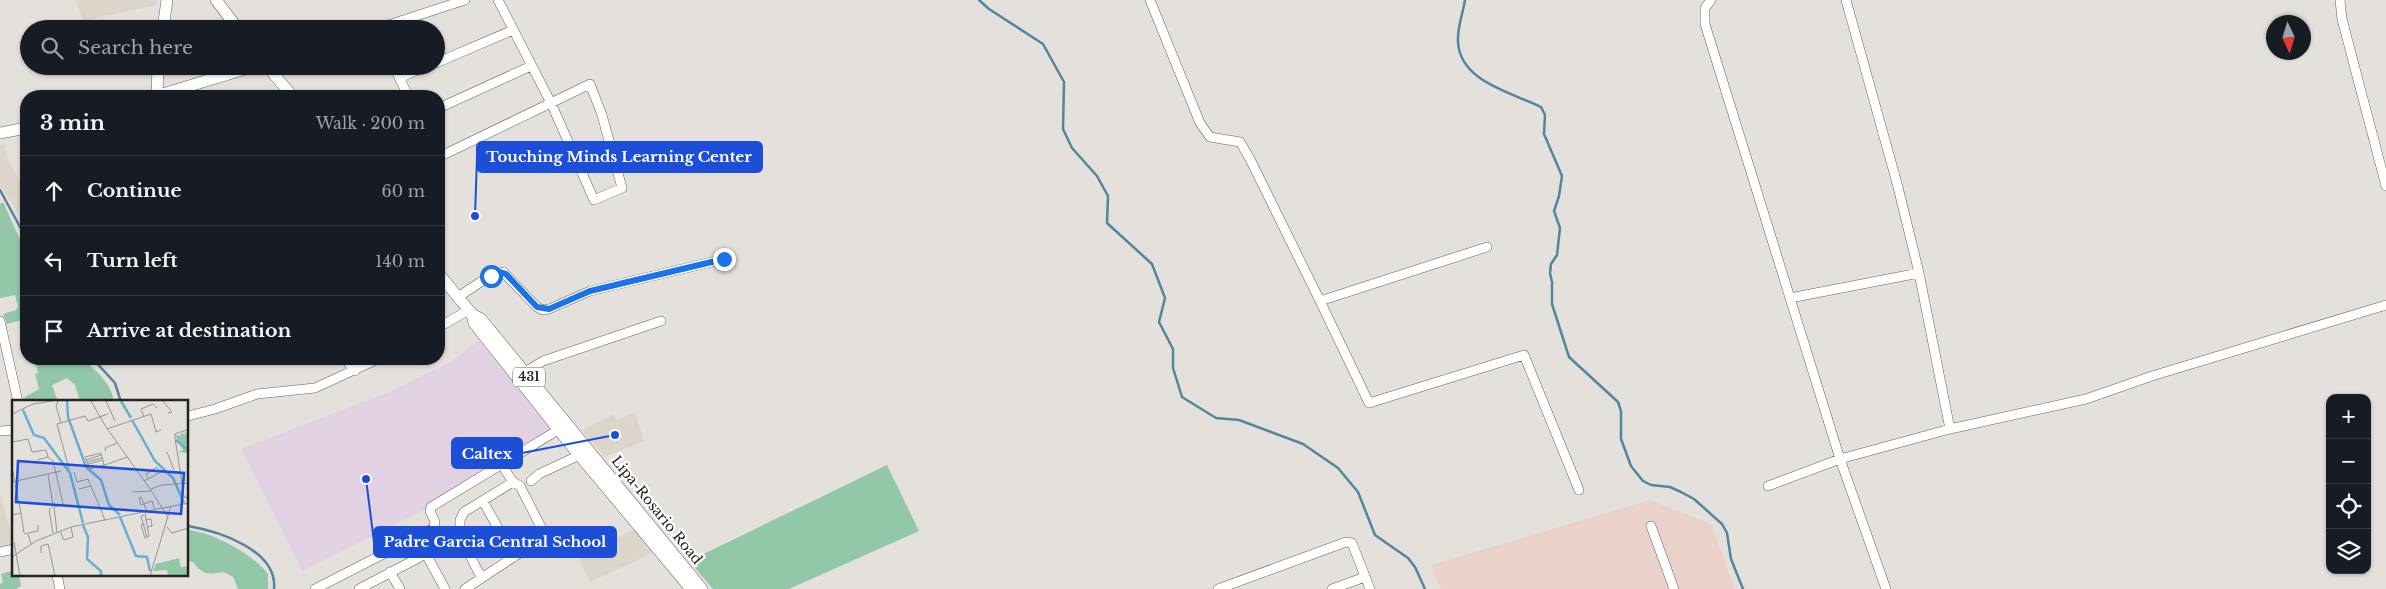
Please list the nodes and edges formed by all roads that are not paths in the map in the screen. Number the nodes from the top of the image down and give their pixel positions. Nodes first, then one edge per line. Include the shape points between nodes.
1 (167, 0) edge
2 (216, 0) edge
3 (464, 0) edge
4 (498, 0) edge
5 (1150, 0) edge
6 (1711, 0) edge
7 (1846, 0) edge
8 (2340, 0) edge
9 (164, 20) edge
10 (231, 20) edge
11 (403, 20) edge
12 (513, 30) junction
13 (445, 58) edge
14 (531, 66) junction
15 (157, 75) edge
16 (225, 75) edge
17 (274, 75) edge
18 (398, 75) edge
19 (406, 75) edge
20 (399, 78) junction
21 (156, 90) edge
22 (176, 90) edge
23 (287, 90) edge
24 (405, 90) edge
25 (551, 103) junction
26 (445, 105) edge
27 (20, 129) edge
28 (0, 133) edge
29 (445, 154) edge
30 (2386, 186) edge
31 (1487, 247) dead end
32 (724, 259) dead end
33 (1919, 273) junction
34 (445, 281) edge
35 (458, 297) junction
36 (1790, 298) junction
37 (1320, 301) junction
38 (2386, 305) edge
39 (471, 312) junction
40 (0, 321) edge
41 (661, 321) dead end
42 (445, 324) edge
43 (3, 350) edge
44 (350, 365) edge
45 (366, 365) edge
46 (354, 371) junction
47 (522, 374) junction
48 (17, 400) edge
49 (189, 416) edge
50 (564, 427) junction
51 (1950, 429) junction
52 (585, 453) junction
53 (1840, 459) junction
54 (505, 470) dead end
55 (517, 484) junction
56 (1768, 486) dead end
57 (1579, 490) dead end
58 (482, 501) junction
59 (1651, 526) dead end
60 (460, 536) junction
61 (426, 554) junction
62 (514, 557) junction
63 (390, 572) junction
64 (57, 576) edge
65 (481, 577) junction
66 (1365, 577) junction
67 (60, 589) edge
68 (315, 589) edge
69 (360, 589) edge
70 (400, 589) edge
71 (445, 589) edge
72 (465, 589) edge
73 (691, 589) edge
74 (702, 589) edge
75 (1218, 589) edge
76 (1332, 589) edge
77 (1370, 589) edge
78 (1674, 589) edge
79 (1886, 589) edge

1 - 9 main road
2 - 10 main road
3 - 11 street
4 - 12 street
5 - 37 street via 1200,123 1210,136 1240,142
6 - 36 street via 1705,8 1705,24
7 - 33 street
8 - 30 street via 2342,19
12 - 13 street
12 - 14 street
14 - 25 street
14 - 26 street
15 - 21 main road
16 - 22 main road
17 - 23 main road
18 - 20 street
19 - 20 street
20 - 24 street
25 - 25 street via 594,200 622,188 590,84
25 - 29 street
27 - 28 main road
31 - 37 street
32 - 35 street via 590,291 549,309 537,307 503,272
33 - 36 street
33 - 51 street
34 - 35 main road, Lipa-Rosario Road / 431
35 - 39 main road, Lipa-Rosario Road / 431
36 - 53 street
37 - 57 street via 1369,403 1524,356
38 - 51 street via 2086,399
39 - 42 street
39 - 47 main road, Lipa-Rosario Road / 431 via 481,319
40 - 43 street
41 - 47 street via 543,361
43 - 48 street
44 - 46 street
45 - 46 street
46 - 49 street via 315,388 257,394
47 - 50 main road, Lipa-Rosario Road / 431
50 - 52 main road, Lipa-Rosario Road
50 - 68 street via 431,507 434,528
51 - 53 street
52 - 55 street via 548,475
52 - 73 main road, Lipa-Rosario Road
52 - 74 main road, Lipa-Rosario Road
53 - 56 street
53 - 79 street
54 - 55 street
55 - 58 street
55 - 62 street via 544,533 542,539
58 - 60 street via 461,515
58 - 62 street
59 - 78 street
60 - 61 street
60 - 65 street
61 - 63 street
61 - 71 street
62 - 65 street
63 - 69 street
63 - 70 street
64 - 67 street
65 - 72 street
66 - 75 street via 1352,543 1346,542
66 - 76 street
66 - 77 street

